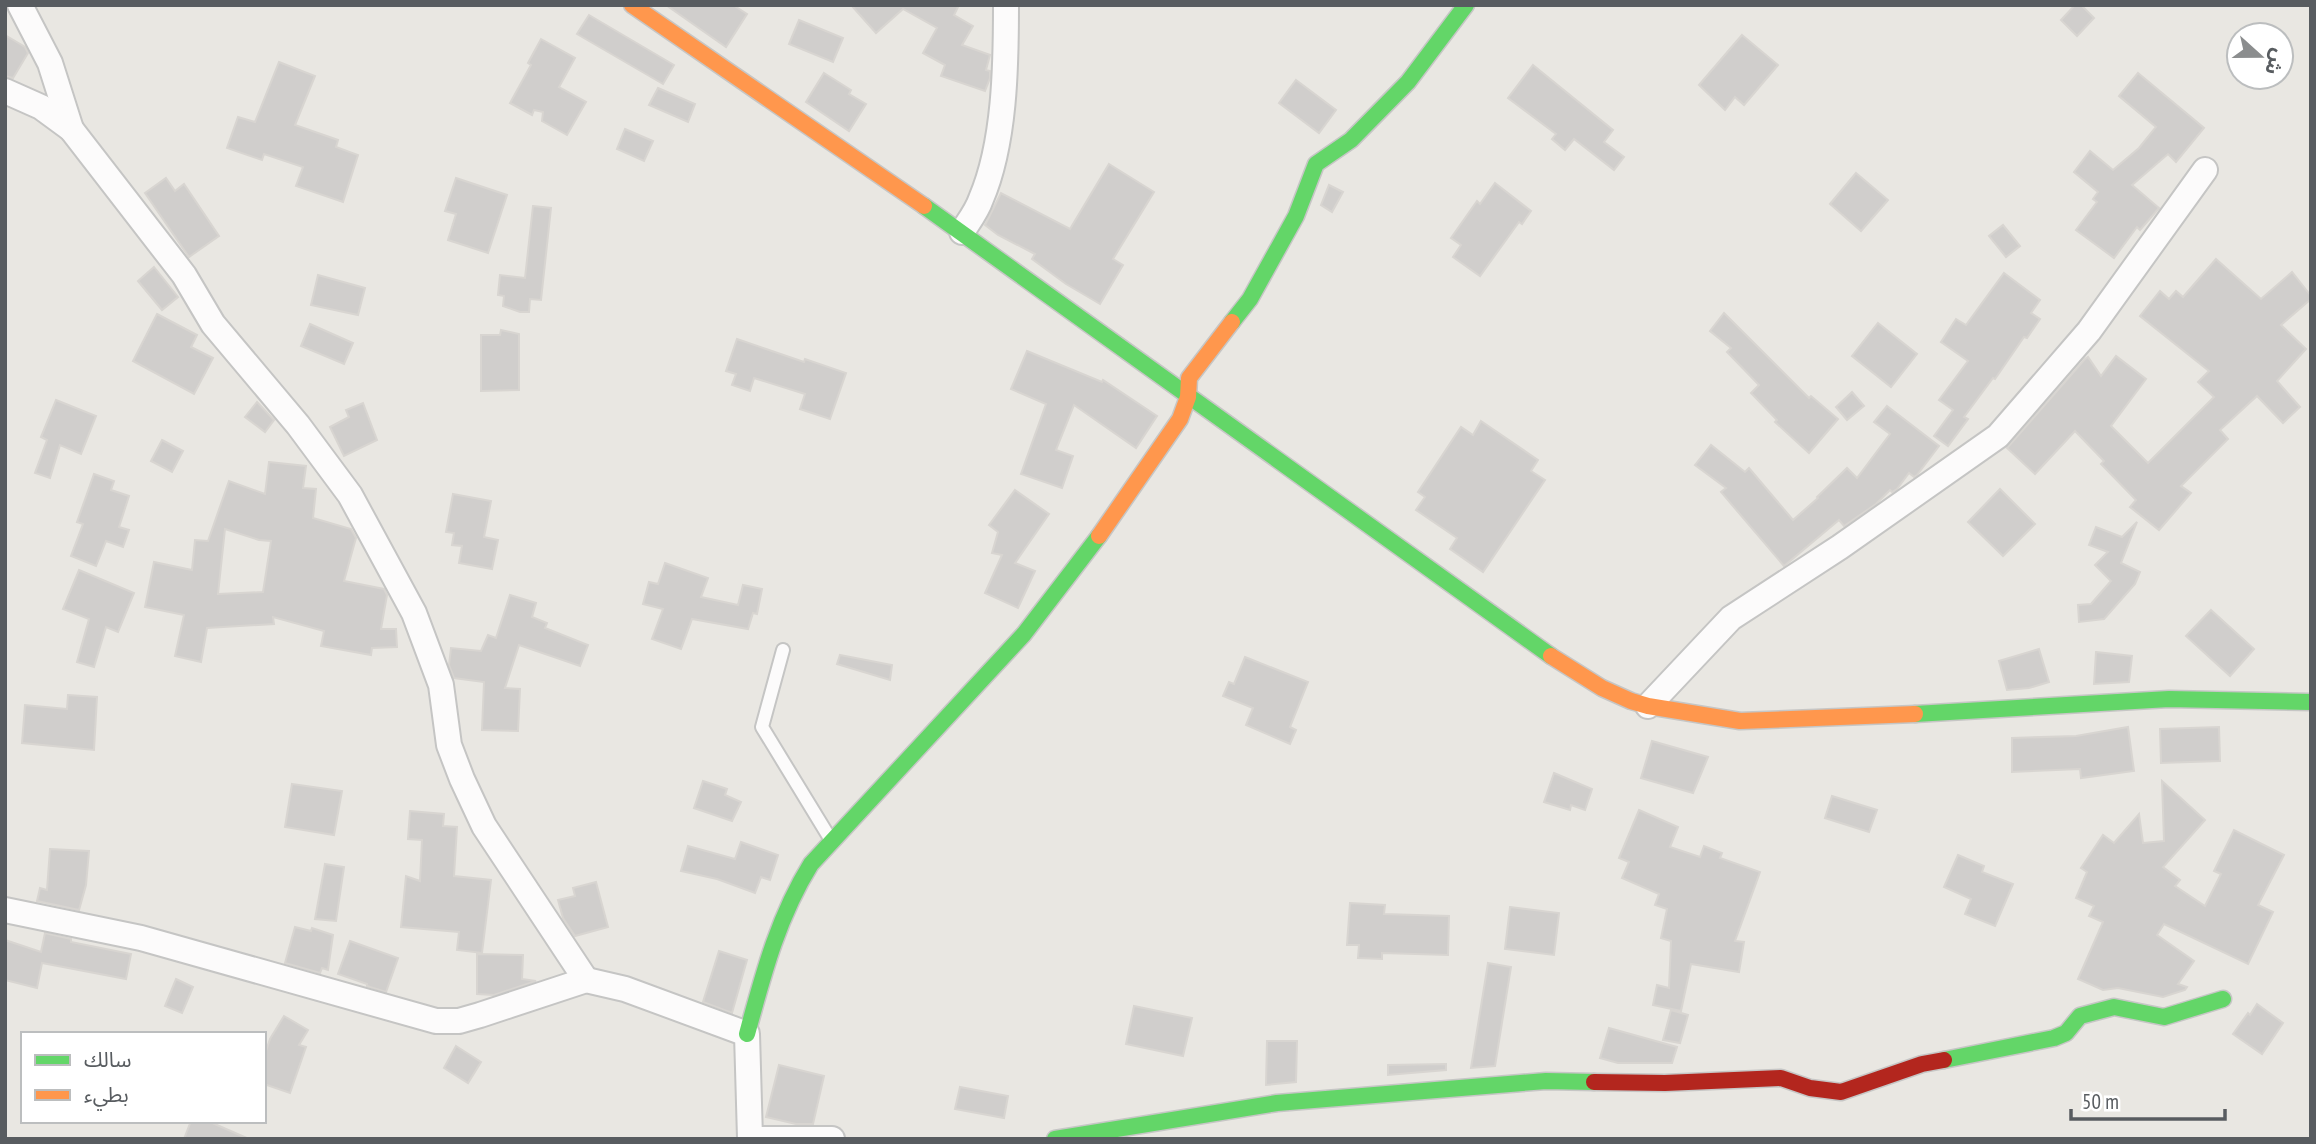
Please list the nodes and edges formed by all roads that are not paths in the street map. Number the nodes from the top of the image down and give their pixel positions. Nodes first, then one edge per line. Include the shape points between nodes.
1 (20, 5) edge
2 (632, 5) edge
3 (1006, 5) edge
4 (1466, 5) edge
5 (5, 91) edge
6 (71, 129) junction
7 (2205, 170) dead end
8 (962, 232) junction
9 (1188, 397) junction
10 (783, 650) dead end
11 (2311, 702) edge
12 (1648, 706) junction
13 (831, 840) junction
14 (5, 910) edge
15 (586, 980) junction
16 (2223, 999) dead end
17 (747, 1034) junction
18 (750, 1138) edge
19 (832, 1139) edge
20 (1055, 1139) edge

1 - 6 street via 50,63
2 - 8 street
3 - 8 street via 996,154 981,200
4 - 9 street via 1408,82 1351,140 1316,164 1271,264 1189,378
5 - 6 street via 41,107
6 - 15 street via 184,275 213,324 350,495 414,613 440,685 449,745 461,779 484,826
7 - 12 street via 2088,331 1998,436 1731,618
8 - 9 street
9 - 12 street via 1551,656 1602,688
9 - 13 street via 1180,419 1024,634
10 - 13 lane via 762,727
11 - 12 street via 2169,699 1740,721
13 - 17 street via 796,885 781,916
14 - 15 street via 141,938 436,1021 459,1021
15 - 17 street via 625,989
16 - 20 street via 2164,1017 2114,1007 2080,1016 2066,1033 2054,1038 1922,1064 1841,1092 1810,1088 1781,1077 1665,1083 1546,1080 1277,1103
17 - 18 street
18 - 19 street

